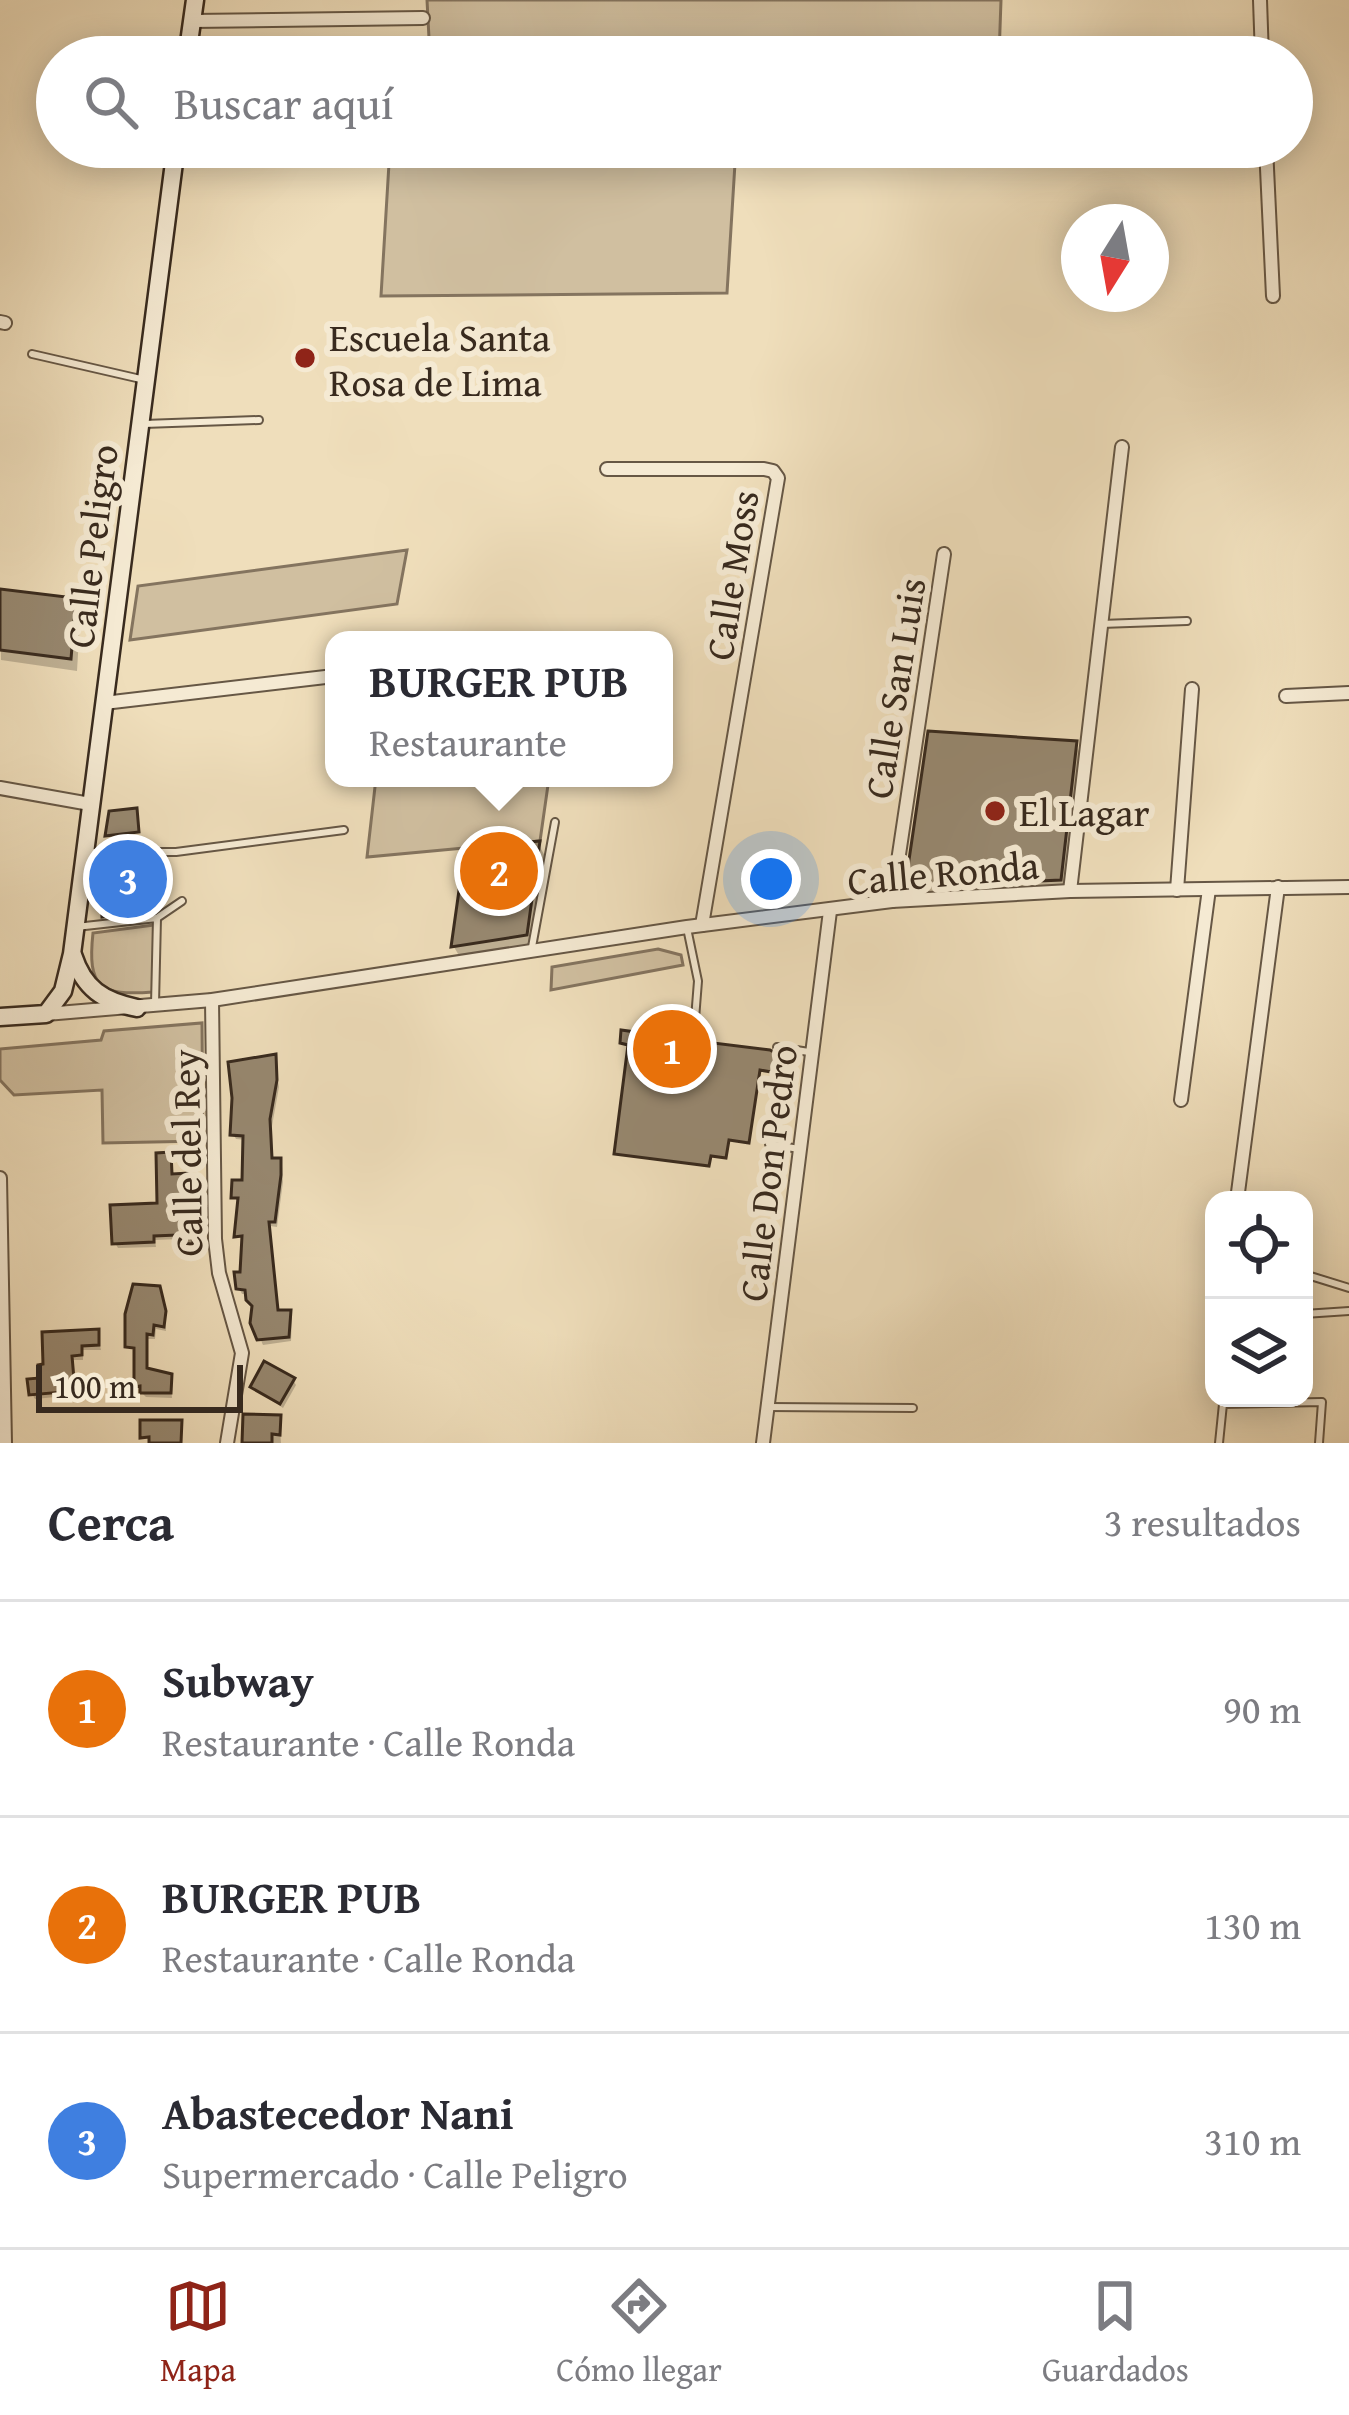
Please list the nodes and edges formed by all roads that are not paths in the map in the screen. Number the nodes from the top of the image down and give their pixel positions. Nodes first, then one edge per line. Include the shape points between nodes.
1 (195, 0) edge
2 (1260, 0) edge
3 (423, 18) dead end
4 (192, 21) junction
5 (190, 36) edge
6 (1261, 36) edge
7 (173, 168) edge
8 (1268, 168) edge
9 (1273, 296) dead end
10 (32, 354) dead end
11 (146, 380) junction
12 (259, 420) dead end
13 (140, 424) junction
14 (1122, 448) dead end
15 (607, 469) dead end
16 (944, 554) dead end
17 (1187, 621) dead end
18 (1101, 624) junction
19 (325, 677) edge
20 (1192, 689) dead end
21 (1349, 693) edge
22 (1286, 696) dead end
23 (104, 703) junction
24 (0, 788) edge
25 (90, 804) junction
26 (555, 822) dead end
27 (344, 830) dead end
28 (85, 852) junction
29 (1278, 887) junction
30 (1349, 887) edge
31 (1209, 889) junction
32 (1177, 890) junction
33 (1070, 891) junction
34 (182, 901) dead end
35 (892, 901) junction
36 (830, 911) junction
37 (157, 918) junction
38 (702, 925) junction
39 (76, 927) junction
40 (687, 927) junction
41 (532, 951) junction
42 (72, 954) junction
43 (212, 1000) junction
44 (146, 1008) junction
45 (46, 1014) junction
46 (0, 1017) edge
47 (695, 1019) dead end
48 (777, 1047) dead end
49 (812, 1053) junction
50 (1181, 1100) dead end
51 (775, 1108) dead end
52 (799, 1149) junction
53 (0, 1178) edge
54 (1238, 1191) edge
55 (1313, 1277) edge
56 (1349, 1288) edge
57 (1349, 1311) edge
58 (1313, 1313) edge
59 (1313, 1402) edge
60 (768, 1407) junction
61 (1223, 1407) edge
62 (913, 1408) dead end
63 (5, 1443) edge
64 (227, 1443) edge
65 (763, 1443) edge
66 (1219, 1443) edge
67 (1319, 1443) edge

1 - 4 main road
2 - 6 street
3 - 4 street
4 - 5 main road
7 - 11 main road, Calle Peligro
8 - 9 street
10 - 11 lane
11 - 13 main road, Calle Peligro
12 - 13 lane
13 - 23 main road, Calle Peligro
14 - 18 street
15 - 38 street, Calle Moss via 764,469 778,478
16 - 35 street, Calle San Luis
17 - 18 lane
18 - 33 street
19 - 23 street
20 - 32 street
21 - 22 street
23 - 25 main road, Calle Peligro
24 - 25 street
25 - 28 main road, Calle Peligro
26 - 41 lane
27 - 28 lane via 176,852
28 - 39 main road, Calle Peligro
29 - 30 street, Calle Ronda
29 - 31 street, Calle Ronda
29 - 54 street
31 - 32 street, Calle Ronda
31 - 50 street
32 - 33 street, Calle Ronda
33 - 35 street, Calle Ronda
34 - 37 lane
35 - 36 street, Calle Ronda
36 - 38 street, Calle Ronda
36 - 49 street, Calle Don Pedro
37 - 39 lane
37 - 44 lane
38 - 40 street, Calle Ronda
39 - 42 main road, Calle Peligro
40 - 41 street, Calle Ronda
40 - 47 lane via 698,981
41 - 43 street, Calle Ronda
42 - 44 main road via 89,988 109,1002
42 - 45 main road, Calle Peligro via 63,991
43 - 44 street, Calle Ronda
43 - 64 street, Calle del Rey via 214,1239 242,1353
44 - 45 street, Calle Ronda
45 - 46 main road
48 - 49 lane
49 - 52 street, Calle Don Pedro
51 - 52 lane via 769,1144
52 - 60 street, Calle Don Pedro
53 - 63 street
55 - 56 lane
57 - 58 lane
59 - 67 lane via 1322,1402
60 - 62 lane
60 - 65 street, Calle Don Pedro
61 - 66 lane

